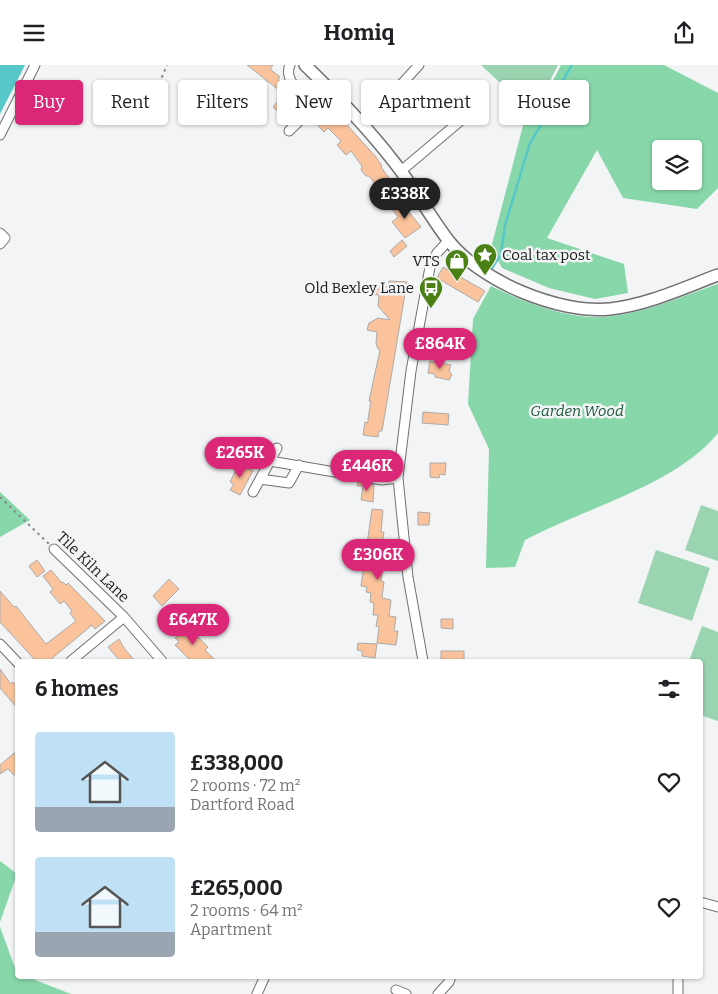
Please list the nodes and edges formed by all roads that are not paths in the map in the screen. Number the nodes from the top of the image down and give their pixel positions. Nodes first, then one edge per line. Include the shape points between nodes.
1 (35, 65) edge
2 (290, 65) edge
3 (305, 65) edge
4 (420, 65) edge
5 (292, 80) edge
6 (316, 80) edge
7 (406, 80) edge
8 (351, 113) edge
9 (361, 122) edge
10 (295, 125) edge
11 (365, 125) edge
12 (455, 125) edge
13 (289, 131) dead end
14 (0, 135) edge
15 (401, 171) junction
16 (0, 233) edge
17 (448, 241) junction
18 (0, 245) edge
19 (718, 275) edge
20 (277, 449) dead end
21 (270, 461) junction
22 (300, 465) junction
23 (398, 477) junction
24 (260, 479) junction
25 (253, 492) dead end
26 (54, 549) road end
27 (124, 617) junction
28 (0, 644) edge
29 (73, 659) edge
30 (160, 659) edge
31 (423, 659) edge
32 (15, 660) edge
33 (703, 903) edge
34 (718, 907) edge
35 (264, 979) edge
36 (450, 979) edge
37 (678, 979) edge
38 (396, 990) dead end
39 (257, 994) edge
40 (406, 994) edge
41 (438, 994) edge
42 (678, 994) edge

1 - 14 street
2 - 5 street via 287,71
3 - 6 main road
4 - 7 street
8 - 9 main road
10 - 13 street
11 - 15 main road
12 - 15 street
15 - 17 main road
16 - 18 street via 5,238
17 - 19 main road via 472,264 509,286 576,307 609,309 642,302
17 - 23 street via 430,267
20 - 21 street
21 - 22 street
21 - 24 street
22 - 23 street via 382,479
22 - 24 street via 289,483
23 - 31 street via 408,577
24 - 25 street
26 - 27 street, Tile Kiln Lane
27 - 29 street
27 - 30 street, Tile Kiln Lane
28 - 32 street
33 - 34 street
35 - 39 street
36 - 41 street
37 - 42 street
38 - 40 street

